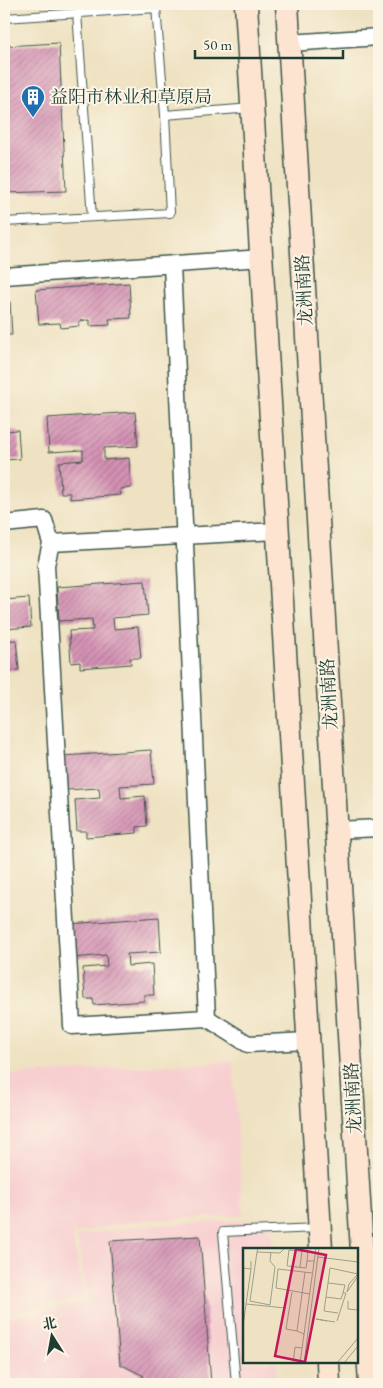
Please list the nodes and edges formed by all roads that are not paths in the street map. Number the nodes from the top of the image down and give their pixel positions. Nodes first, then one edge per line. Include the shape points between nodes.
1 (246, 4) edge
2 (287, 4) edge
3 (77, 13) junction
4 (4, 18) edge
5 (379, 37) edge
6 (289, 43) junction
7 (253, 108) junction
8 (165, 115) junction
9 (92, 217) junction
10 (4, 222) edge
11 (262, 258) junction
12 (172, 265) junction
13 (4, 276) edge
14 (4, 524) edge
15 (278, 531) junction
16 (184, 536) junction
17 (52, 543) junction
18 (379, 828) edge
19 (337, 830) junction
20 (206, 1018) junction
21 (308, 1040) junction
22 (320, 1239) edge
23 (328, 1363) edge
24 (236, 1384) edge
25 (329, 1384) edge
26 (370, 1384) edge

1 - 7 main road
2 - 6 main road, 龙洲南路
3 - 4 lane
3 - 8 lane via 156,8
3 - 9 lane
5 - 6 street
6 - 19 main road, 龙洲南路
7 - 8 lane
7 - 11 main road
8 - 9 lane via 170,213
9 - 10 lane
11 - 12 street
11 - 15 main road
12 - 13 street
12 - 16 street
14 - 17 street via 44,520
15 - 16 street
15 - 21 main road
16 - 17 street
16 - 20 street
17 - 20 street via 46,565 72,1026
18 - 19 street
19 - 26 main road, 龙洲南路
20 - 21 street via 248,1044
21 - 22 main road
22 - 24 lane via 223,1232
23 - 25 main road

